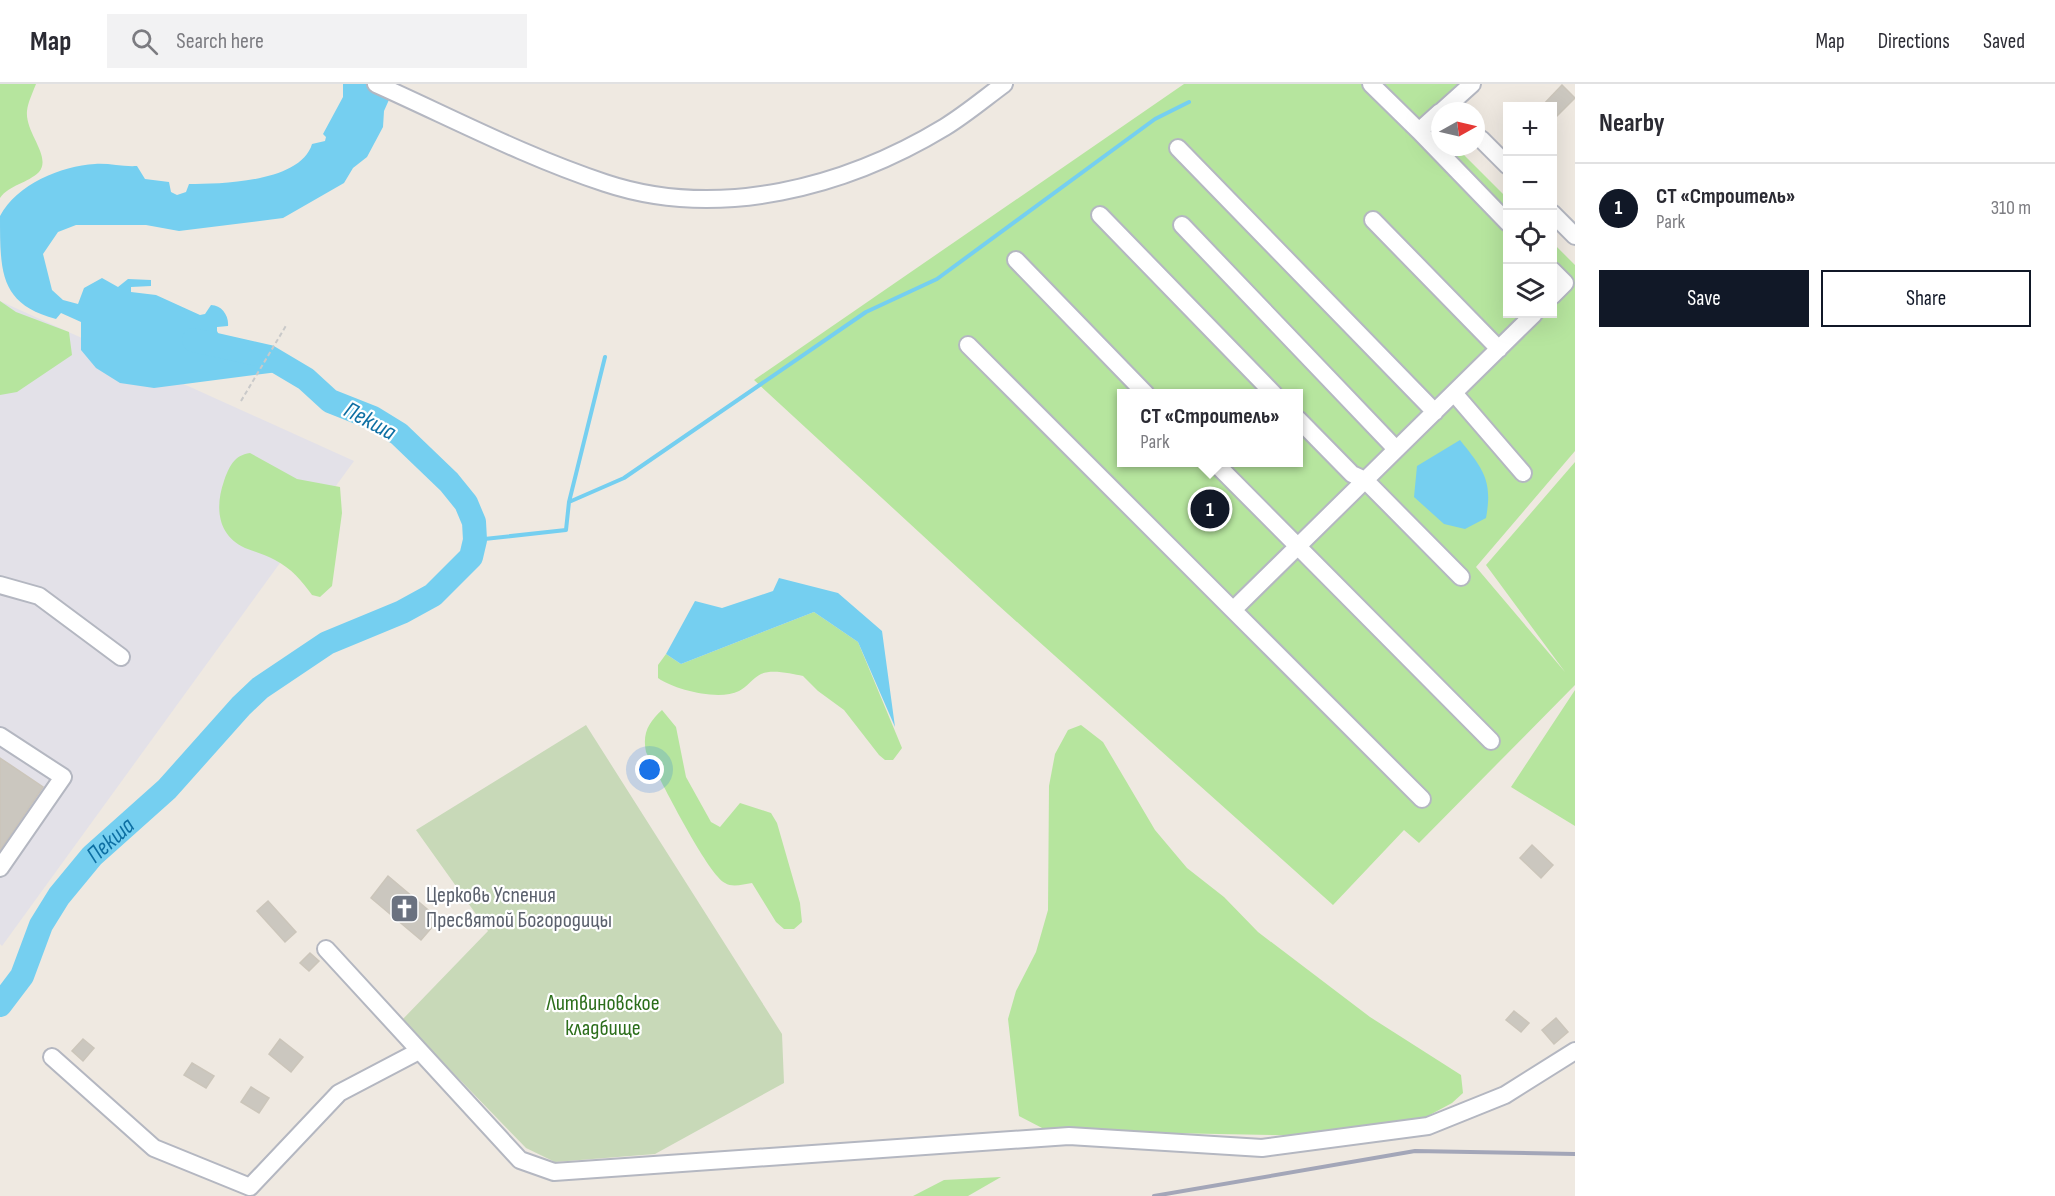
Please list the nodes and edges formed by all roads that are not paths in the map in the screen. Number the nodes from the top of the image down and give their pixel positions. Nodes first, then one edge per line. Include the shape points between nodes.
1 (376, 84) edge
2 (1004, 84) edge
3 (1371, 84) edge
4 (1472, 84) edge
5 (1452, 102) edge
6 (1431, 121) edge
7 (1419, 131) junction
8 (1485, 143) edge
9 (1178, 148) dead end
10 (1503, 161) edge
11 (1100, 215) dead end
12 (1503, 218) edge
13 (1557, 218) edge
14 (1373, 219) dead end
15 (1182, 225) dead end
16 (1575, 236) edge
17 (1016, 260) dead end
18 (1557, 275) edge
19 (1557, 291) edge
20 (1530, 318) edge
21 (968, 345) dead end
22 (1499, 349) junction
23 (1142, 389) edge
24 (1270, 389) edge
25 (1454, 393) junction
26 (1435, 412) junction
27 (1303, 423) edge
28 (1396, 449) junction
29 (1219, 467) edge
30 (1523, 473) dead end
31 (1365, 480) junction
32 (1297, 548) junction
33 (1461, 577) dead end
34 (0, 585) edge
35 (1233, 610) junction
36 (121, 657) dead end
37 (0, 736) edge
38 (1491, 741) dead end
39 (1422, 799) dead end
40 (0, 868) edge
41 (326, 949) dead end
42 (1575, 1050) edge
43 (419, 1051) junction
44 (52, 1057) dead end

1 - 2 street via 506,146 607,184 703,200 757,196 839,176 945,127
3 - 7 street
4 - 5 street
6 - 7 street
7 - 12 street
8 - 10 street
9 - 26 street
11 - 24 street
13 - 16 street
14 - 22 street
15 - 28 street
17 - 23 street
18 - 19 street via 1565,283
20 - 22 street
21 - 35 street
22 - 25 street
25 - 26 street
25 - 30 street
26 - 28 street
27 - 31 street via 1352,474
28 - 31 street
29 - 32 street
31 - 32 street
31 - 33 street
32 - 35 street
32 - 38 street
34 - 36 street via 39,596
35 - 39 street
37 - 40 street via 63,777
41 - 43 street
42 - 43 street via 1505,1095 1428,1126 1262,1148 1069,1136 554,1172 519,1160
43 - 44 street via 339,1093 250,1187 154,1148

